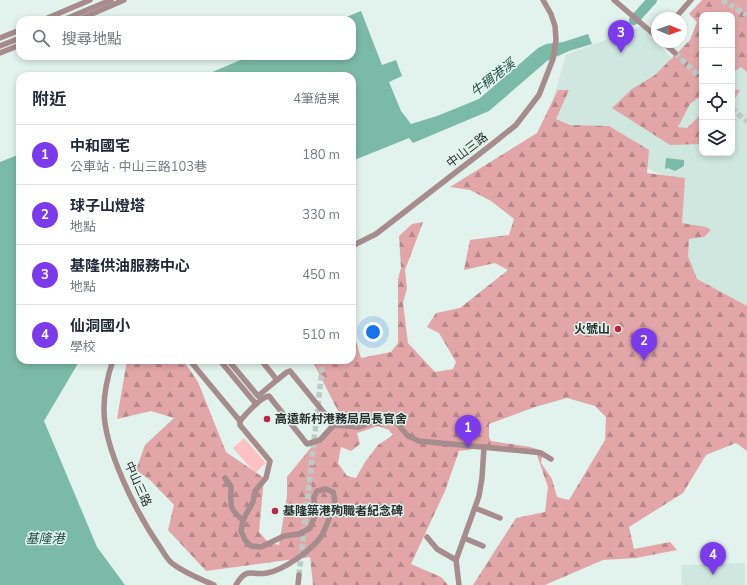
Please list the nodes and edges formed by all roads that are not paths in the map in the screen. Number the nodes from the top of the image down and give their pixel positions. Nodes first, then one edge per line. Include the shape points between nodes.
1 (90, 0) edge
2 (111, 0) edge
3 (124, 0) edge
4 (543, 0) edge
5 (614, 0) edge
6 (691, 0) edge
7 (680, 12) edge
8 (52, 16) edge
9 (73, 16) edge
10 (87, 16) edge
11 (16, 32) edge
12 (651, 32) edge
13 (0, 38) edge
14 (16, 40) edge
15 (0, 46) edge
16 (16, 47) edge
17 (668, 48) edge
18 (0, 54) edge
19 (675, 54) tunnel mouth
20 (356, 244) edge
21 (112, 364) edge
22 (193, 364) edge
23 (223, 364) edge
24 (231, 364) edge
25 (264, 364) edge
26 (277, 380) junction
27 (256, 404) junction
28 (240, 421) junction
29 (334, 425) junction
30 (484, 447) junction
31 (551, 459) dead end
32 (225, 478) dead end
33 (475, 508) junction
34 (500, 518) dead end
35 (243, 520) junction
36 (426, 536) dead end
37 (464, 538) junction
38 (483, 546) dead end
39 (456, 560) junction
40 (299, 575) tunnel mouth
41 (214, 585) edge
42 (236, 585) edge
43 (298, 585) edge
44 (459, 585) edge

1 - 8 street
2 - 9 street
3 - 10 street
4 - 20 street, 中山三路 via 551,14 556,40 553,59 539,95 516,125 376,234
5 - 12 street
6 - 7 street
11 - 13 street
14 - 15 street
16 - 18 street
17 - 19 street
21 - 41 street, 中山三路 via 107,377 104,408 107,437 133,502 152,536 172,564
22 - 28 street
23 - 27 street
24 - 26 street via 258,396
25 - 26 street
26 - 29 street via 290,371
27 - 28 street
27 - 29 street via 269,396 307,444 320,440
28 - 35 street via 240,425 270,461 266,478 255,491 253,502
29 - 30 street via 359,427 388,417 408,436 419,440
30 - 31 street via 541,453
30 - 33 street via 482,478
32 - 35 street via 231,486 234,513
33 - 34 street
33 - 37 street
35 - 42 street via 241,531 245,540 251,546 261,547 310,528 315,516 314,497 317,491 326,488 334,492 336,499 321,537 310,548 285,566 266,573 255,572 241,576
36 - 39 street via 444,555
37 - 38 street
37 - 39 street
39 - 44 street
40 - 43 street

